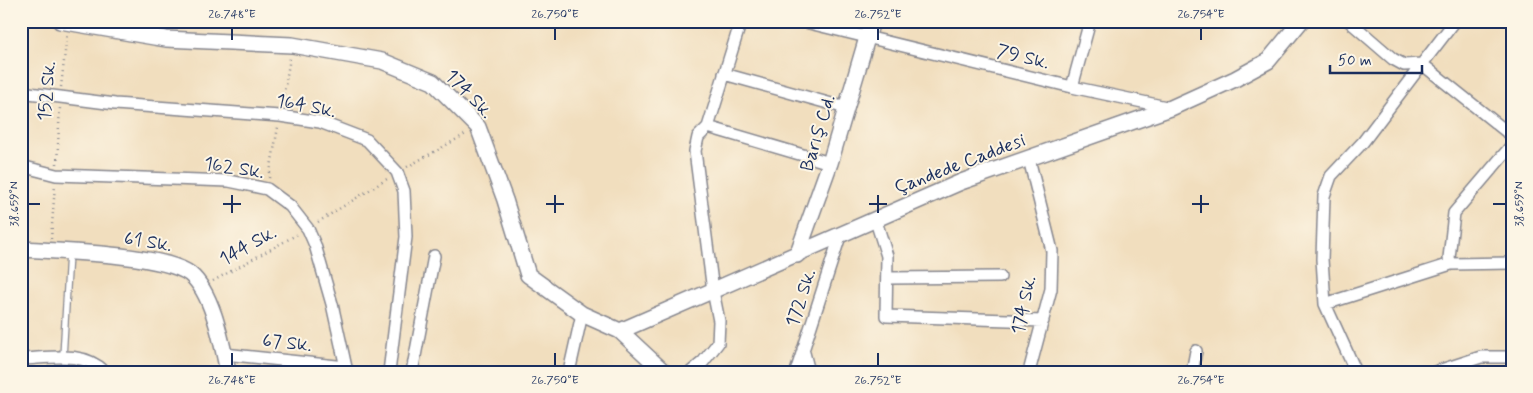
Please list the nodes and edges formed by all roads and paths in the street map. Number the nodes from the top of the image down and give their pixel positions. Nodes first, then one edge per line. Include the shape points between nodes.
1 (741, 21) edge
2 (800, 21) edge
3 (872, 21) edge
4 (1090, 21) edge
5 (1301, 21) edge
6 (1349, 21) edge
7 (1455, 21) edge
8 (64, 22) edge
9 (868, 37) junction
10 (1422, 64) junction
11 (724, 74) junction
12 (1072, 87) junction
13 (21, 92) edge
14 (60, 97) junction
15 (846, 108) junction
16 (1171, 108) junction
17 (708, 127) junction
18 (478, 128) junction
19 (1512, 136) edge
20 (1512, 145) edge
21 (1029, 159) junction
22 (830, 163) junction
23 (21, 166) edge
24 (398, 172) junction
25 (56, 175) junction
26 (875, 218) junction
27 (308, 229) junction
28 (840, 236) junction
29 (21, 249) edge
30 (50, 250) junction
31 (69, 253) junction
32 (797, 255) junction
33 (434, 256) dead end
34 (1512, 263) edge
35 (1452, 264) junction
36 (1000, 277) dead end
37 (888, 278) junction
38 (201, 288) junction
39 (712, 291) junction
40 (1325, 304) junction
41 (582, 314) junction
42 (1043, 320) junction
43 (620, 331) junction
44 (802, 348) junction
45 (1196, 351) dead end
46 (224, 354) junction
47 (63, 357) junction
48 (1512, 357) edge
49 (21, 359) edge
50 (347, 370) edge
51 (105, 372) edge
52 (228, 372) edge
53 (389, 372) edge
54 (412, 372) edge
55 (569, 372) edge
56 (664, 372) edge
57 (691, 372) edge
58 (796, 372) edge
59 (809, 372) edge
60 (1029, 372) edge
61 (1192, 372) edge
62 (1356, 372) edge
63 (1435, 372) edge

1 - 11 street
2 - 9 street, 79 Sk.
3 - 9 street, Barış Cd.
4 - 12 street
5 - 16 street, Çandede Caddesi via 1268,60
6 - 10 street via 1392,59 1404,65
7 - 10 street
8 - 14 path, 152 Sk.
8 - 18 street, 174 Sk. via 166,39 292,45 382,61 433,82
9 - 12 street, 79 Sk.
9 - 15 street, Barış Cd.
10 - 19 street
10 - 40 street via 1363,142 1331,176 1324,196 1322,259
11 - 15 street
11 - 17 street
12 - 16 street, 79 Sk.
13 - 14 street, 164 Sk.
14 - 24 street, 164 Sk. via 320,122 367,140
14 - 25 path, 152 Sk.
15 - 22 street, Barış Cd.
16 - 21 street, Çandede Caddesi
17 - 22 street
17 - 39 street via 698,137 695,150
18 - 24 path, 144 Sk.
18 - 41 street, 174 Sk. via 528,275
20 - 35 street via 1454,213 1449,258
21 - 26 street, Çandede Caddesi via 961,182
21 - 42 street, 174 Sk. via 1052,251 1051,289
22 - 32 street, Barış Cd.
23 - 25 street, 162 Sk.
24 - 27 path, 144 Sk.
24 - 53 street, 164 Sk. via 404,191 406,237
25 - 27 street, 162 Sk. via 229,181 267,189 290,206
25 - 30 path, 152 Sk.
26 - 28 street, Çandede Caddesi
26 - 37 street via 887,256
27 - 38 path, 144 Sk.
27 - 50 street, 162 Sk. via 332,304
28 - 32 street, Çandede Caddesi
28 - 44 street, 172 Sk.
29 - 30 street, 61 Sk.
30 - 31 street, 61 Sk.
31 - 38 street, 61 Sk. via 172,264 190,274
31 - 47 lane
32 - 39 street, Çandede Caddesi
33 - 54 street
34 - 35 street
35 - 40 street
36 - 37 street
37 - 42 street via 886,316
38 - 46 street, 61 Sk. via 218,324
39 - 43 street, Çandede Caddesi
39 - 57 street via 719,321 718,343
40 - 62 street
41 - 43 street, 174 Sk.
41 - 55 street
42 - 60 street, 174 Sk.
43 - 56 street
44 - 58 street, 172 Sk.
44 - 59 street
45 - 61 street
46 - 50 street, 67 Sk.
46 - 52 street, 61 Sk.
47 - 49 street
47 - 51 street via 84,359
48 - 63 street via 1480,357

